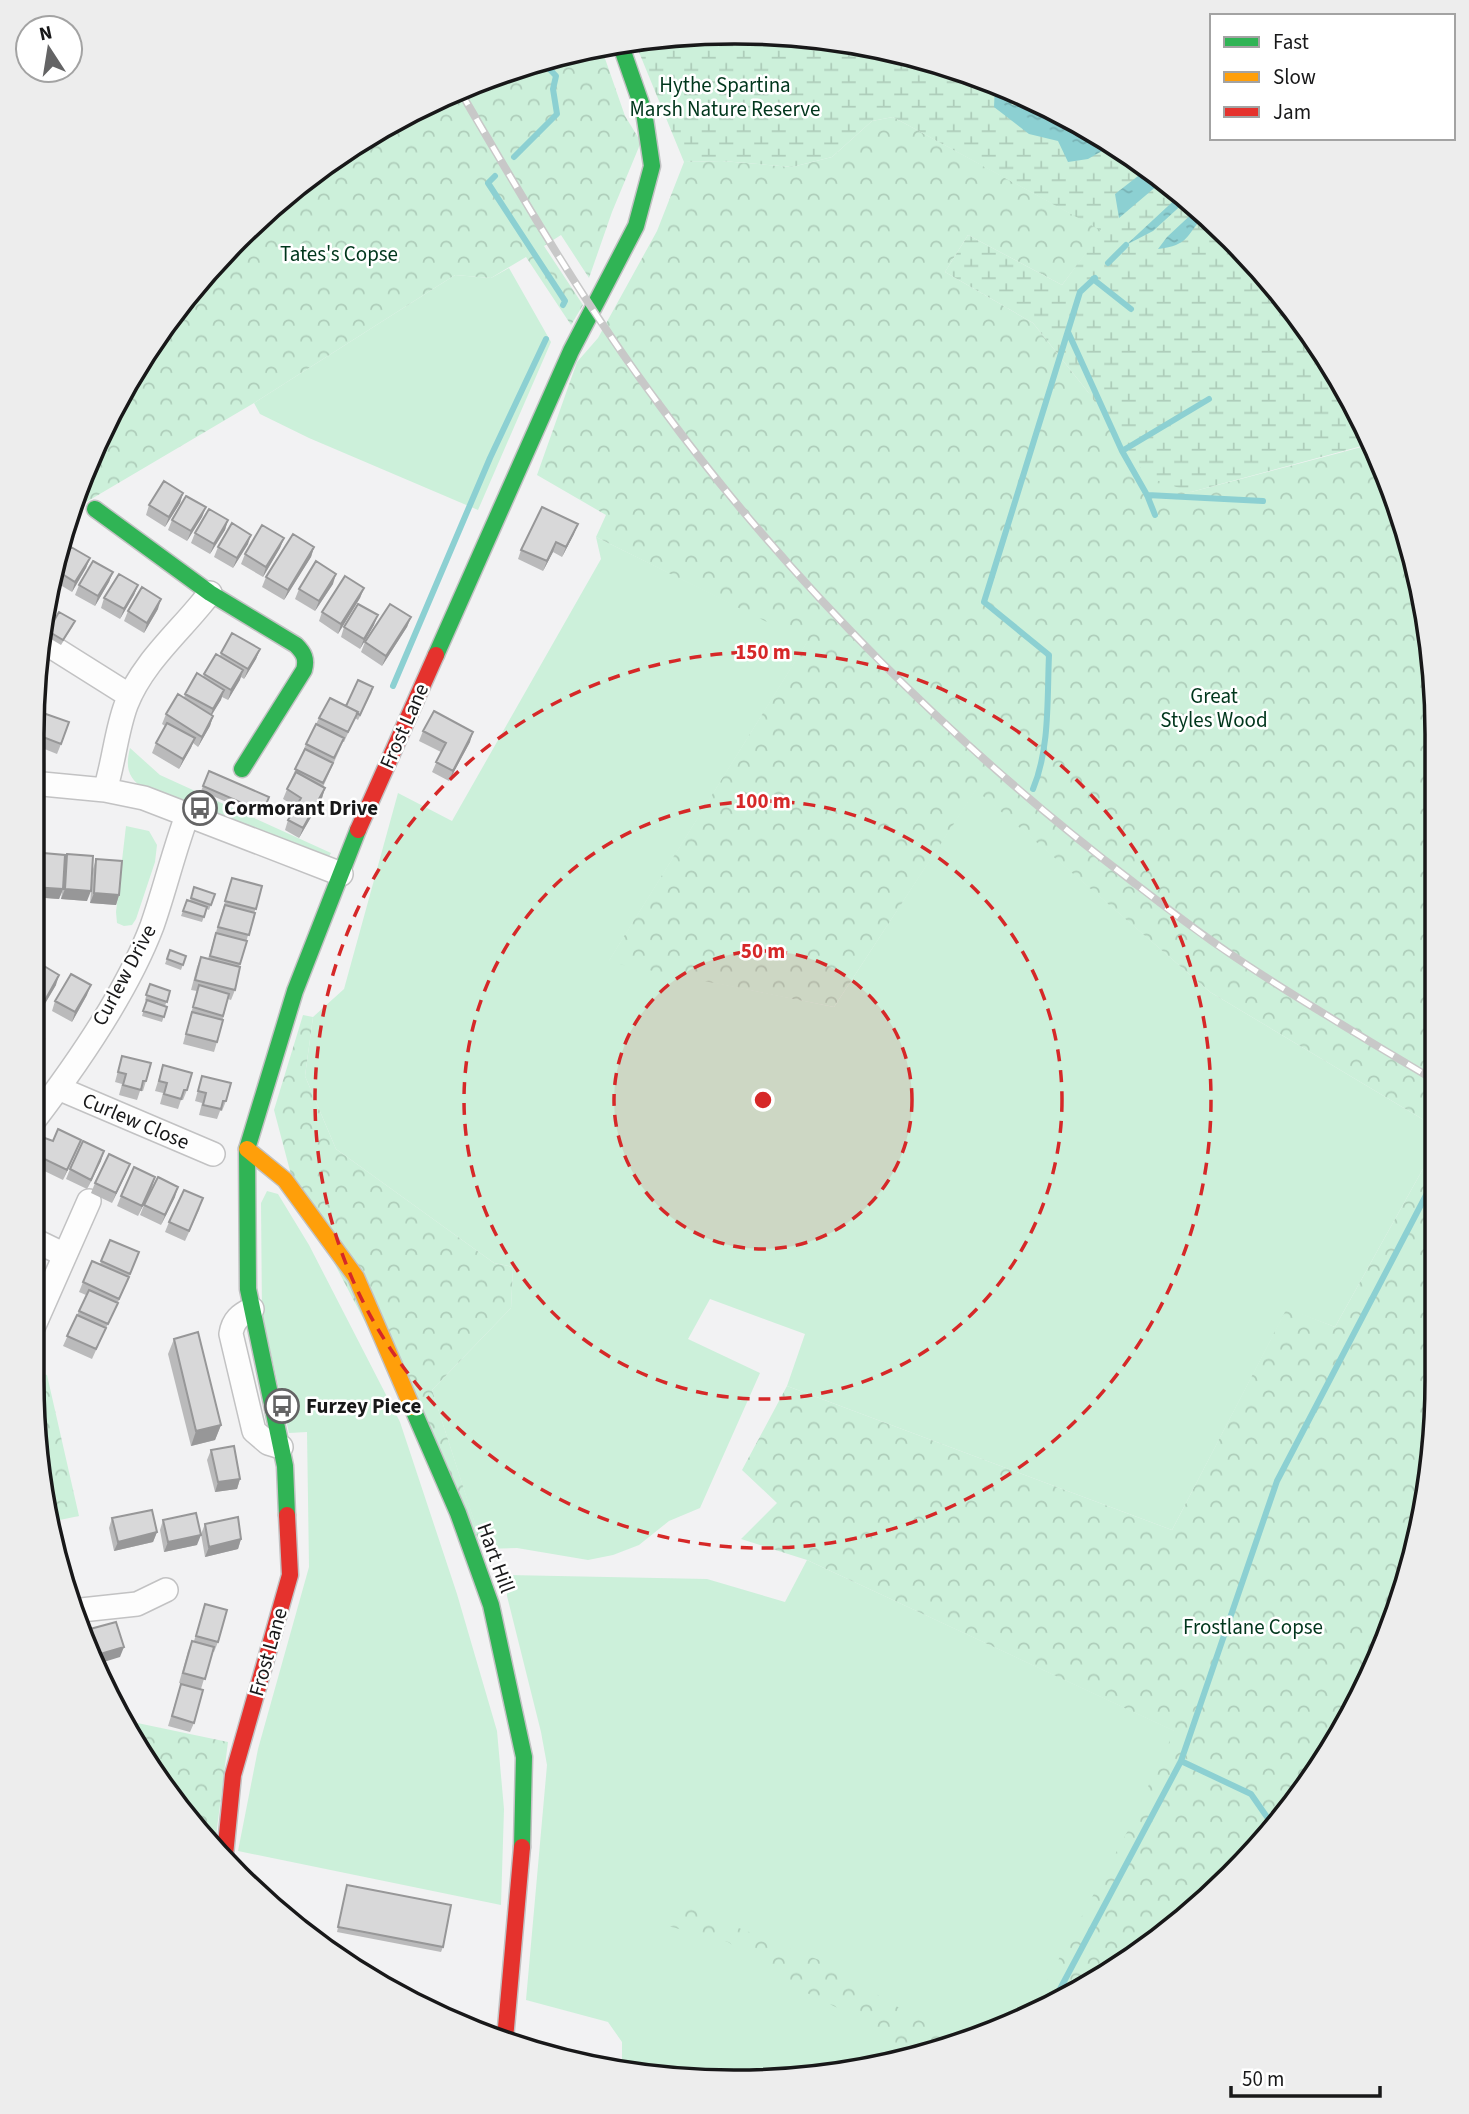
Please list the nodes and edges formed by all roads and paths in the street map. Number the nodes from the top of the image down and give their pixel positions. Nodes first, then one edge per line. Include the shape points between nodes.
1 (624, 53) edge
2 (95, 509) dead end
3 (210, 593) junction
4 (50, 646) edge
5 (130, 696) junction
6 (242, 768) dead end
7 (44, 784) edge
8 (105, 790) junction
9 (188, 813) junction
10 (341, 874) junction
11 (58, 1088) junction
12 (44, 1107) edge
13 (247, 1149) junction
14 (213, 1154) dead end
15 (89, 1201) dead end
16 (44, 1245) edge
17 (65, 1255) junction
18 (44, 1303) edge
19 (252, 1309) joint
20 (281, 1447) joint
21 (166, 1590) dead end
22 (83, 1610) edge
23 (226, 1847) edge
24 (506, 2032) edge

1 - 10 street, Frost Lane via 644,111 652,166 636,226 571,351
2 - 3 street
3 - 5 street via 152,661
3 - 6 street via 296,645 306,660
4 - 5 street
5 - 8 street
7 - 8 street
8 - 9 street
9 - 10 street
9 - 11 street, Curlew Drive via 151,928 111,1005
10 - 13 street, Frost Lane via 295,991
11 - 12 street, Curlew Drive
11 - 14 street, Curlew Close
13 - 19 street, Frost Lane via 247,1289
13 - 24 street, Hart Hill via 285,1180 356,1277 458,1513 491,1605 524,1757 522,1871
15 - 17 street
16 - 17 street
17 - 18 street
19 - 20 street, Frost Lane via 239,1316 231,1334 254,1431
20 - 23 street, Frost Lane via 290,1575 233,1775
21 - 22 street via 137,1604

